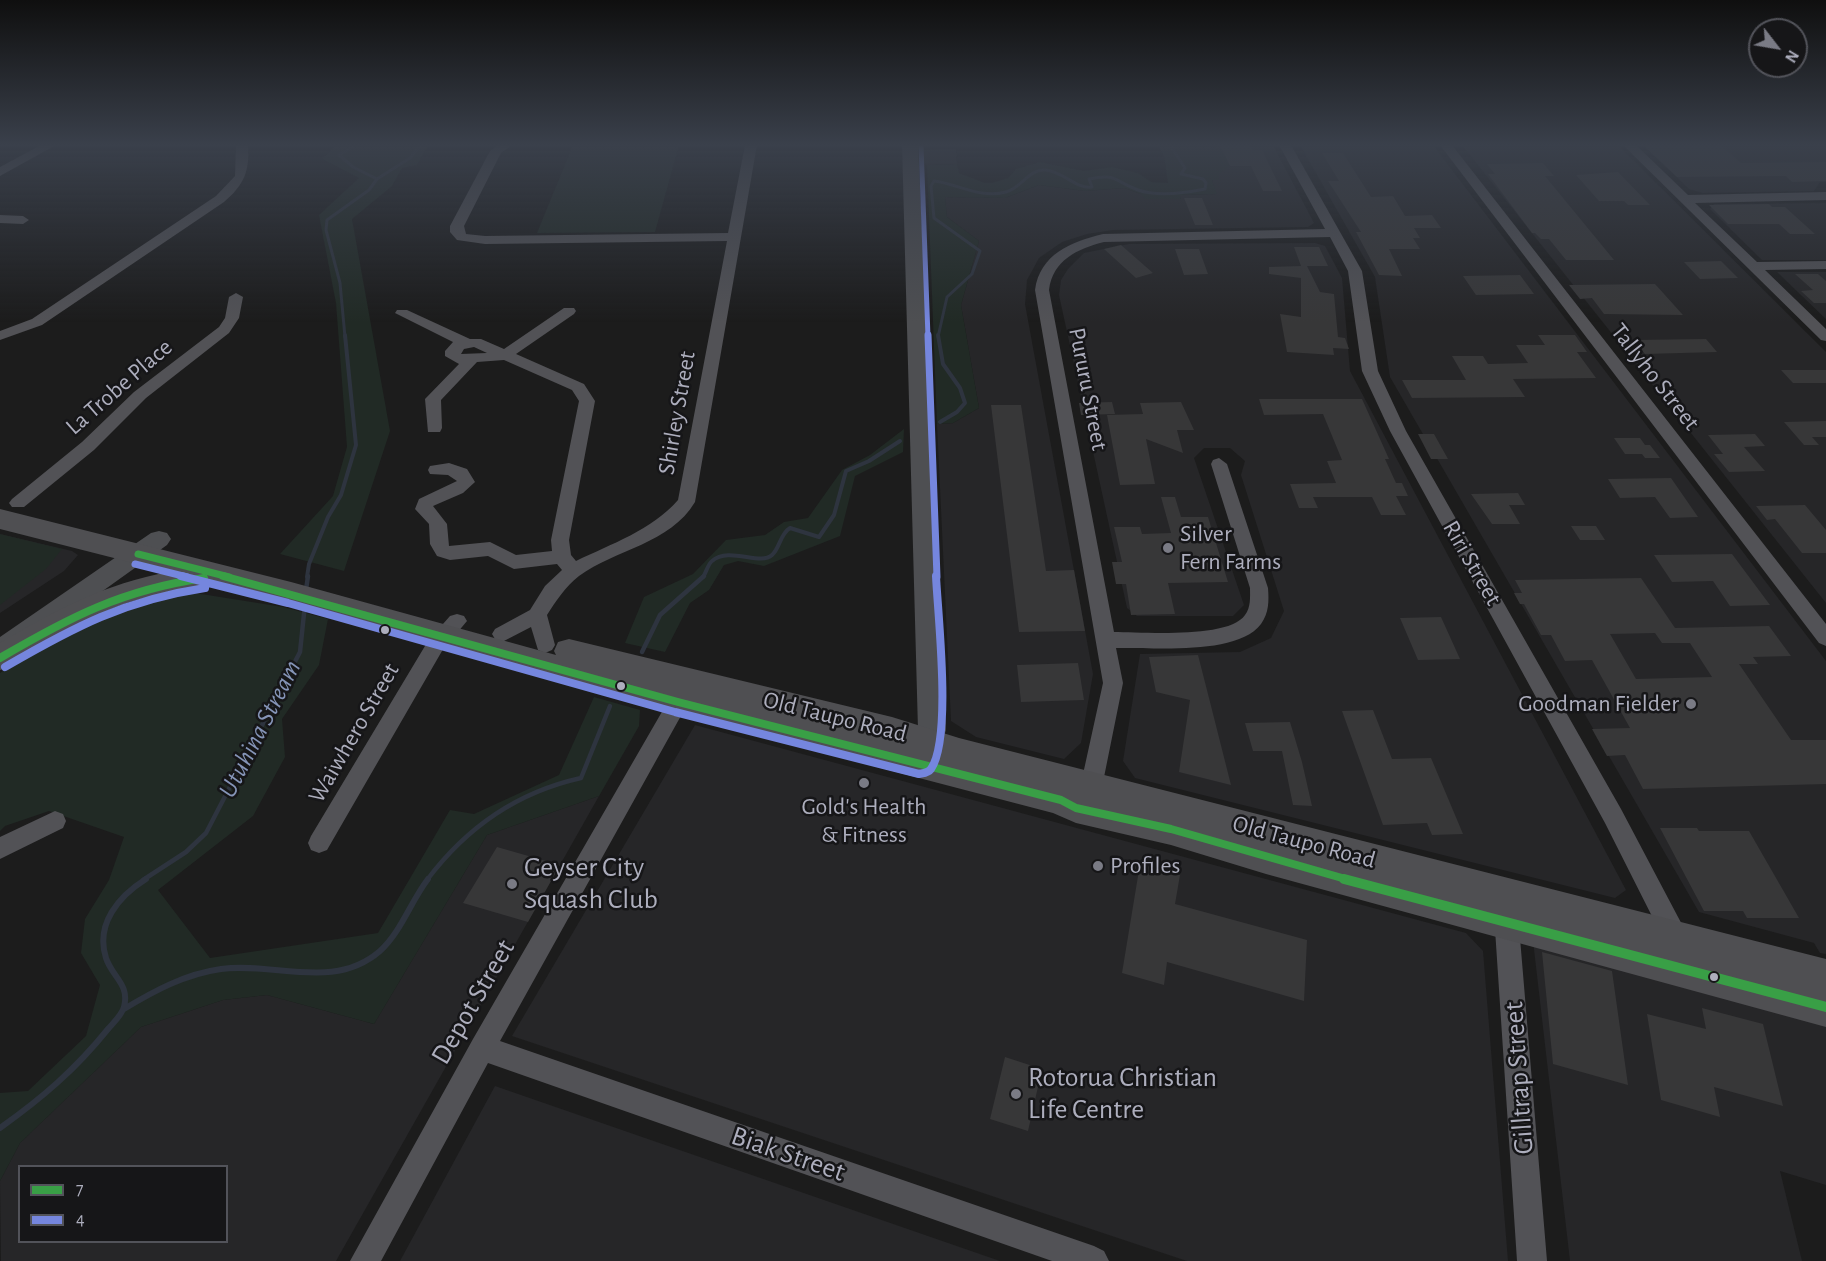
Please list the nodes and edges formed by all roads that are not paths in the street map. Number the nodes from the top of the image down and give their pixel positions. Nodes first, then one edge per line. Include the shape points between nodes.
1 (213, 204) edge
2 (468, 204) edge
3 (739, 204) edge
4 (912, 204) edge
5 (1317, 204) edge
6 (1491, 204) edge
7 (1689, 204) edge
8 (0, 219) edge
9 (23, 220) dead end
10 (1333, 233) junction
11 (733, 237) junction
12 (1826, 265) edge
13 (1752, 266) junction
14 (236, 297) dead end
15 (568, 311) dead end
16 (402, 313) dead end
17 (0, 336) edge
18 (1826, 337) edge
19 (470, 351) junction
20 (503, 356) junction
21 (434, 428) dead end
22 (1219, 464) dead end
23 (436, 470) dead end
24 (4, 507) edge
25 (141, 544) junction
26 (567, 564) junction
27 (225, 575) junction
28 (293, 585) junction
29 (537, 615) junction
30 (450, 629) junction
31 (502, 634) junction
32 (0, 636) edge
33 (1826, 638) edge
34 (1107, 640) junction
35 (545, 645) junction
36 (0, 651) edge
37 (0, 658) edge
38 (684, 692) junction
39 (926, 753) junction
40 (1088, 798) junction
41 (55, 821) dead end
42 (319, 843) dead end
43 (0, 848) edge
44 (1506, 907) junction
45 (1684, 955) junction
46 (1826, 978) edge
47 (1826, 1007) edge
48 (482, 1048) junction
49 (365, 1261) edge
50 (1094, 1261) edge
51 (1532, 1261) edge

1 - 17 street via 37,322
2 - 11 street via 457,232 462,237 485,240
3 - 11 street, Shirley Street
4 - 39 main road via 932,712
5 - 10 street, Riri Street
6 - 33 street, Tallyho Street
7 - 13 street
8 - 9 street
10 - 34 street, Pururu Street via 1103,238 1068,251 1050,264 1042,276
10 - 45 street, Riri Street via 1355,271 1370,371 1398,431 1613,816
11 - 26 street, Shirley Street via 686,502 658,528
12 - 13 street
13 - 18 street
14 - 24 street, La Trobe Place via 232,318 224,330 140,395 88,446
15 - 20 street
16 - 19 street
19 - 20 street
19 - 21 street via 433,399
20 - 26 street via 574,385 587,398 560,540
22 - 34 street via 1259,588 1261,603 1257,615 1239,632 1217,638
23 - 26 street via 461,473 466,482 459,489 425,503 424,510 438,524 443,551 490,549 514,562
24 - 25 highway, Old Taupo Road
25 - 27 highway, Old Taupo Road
25 - 28 highway, Old Taupo Road
25 - 32 main road
25 - 36 main road
26 - 29 street, Shirley Street
27 - 28 highway, Old Taupo Road
27 - 37 highway via 146,587 111,598 71,616
28 - 30 highway, Old Taupo Road
29 - 31 street, Shirley Street
29 - 35 street
30 - 31 highway, Old Taupo Road
30 - 38 highway, Old Taupo Road
30 - 42 street, Waiwhero Street via 435,646
31 - 35 highway, Old Taupo Road
34 - 40 street, Pururu Street via 1113,683
35 - 38 highway, Old Taupo Road
38 - 39 highway, Old Taupo Road
38 - 48 street, Depot Street
39 - 40 highway, Old Taupo Road via 1061,800
40 - 44 highway, Old Taupo Road via 1128,818 1266,858
41 - 43 street
44 - 45 highway, Old Taupo Road
44 - 51 street, Gilltrap Street
45 - 46 highway, Old Taupo Road
45 - 47 highway, Old Taupo Road
48 - 49 street, Depot Street
48 - 50 street, Biak Street

